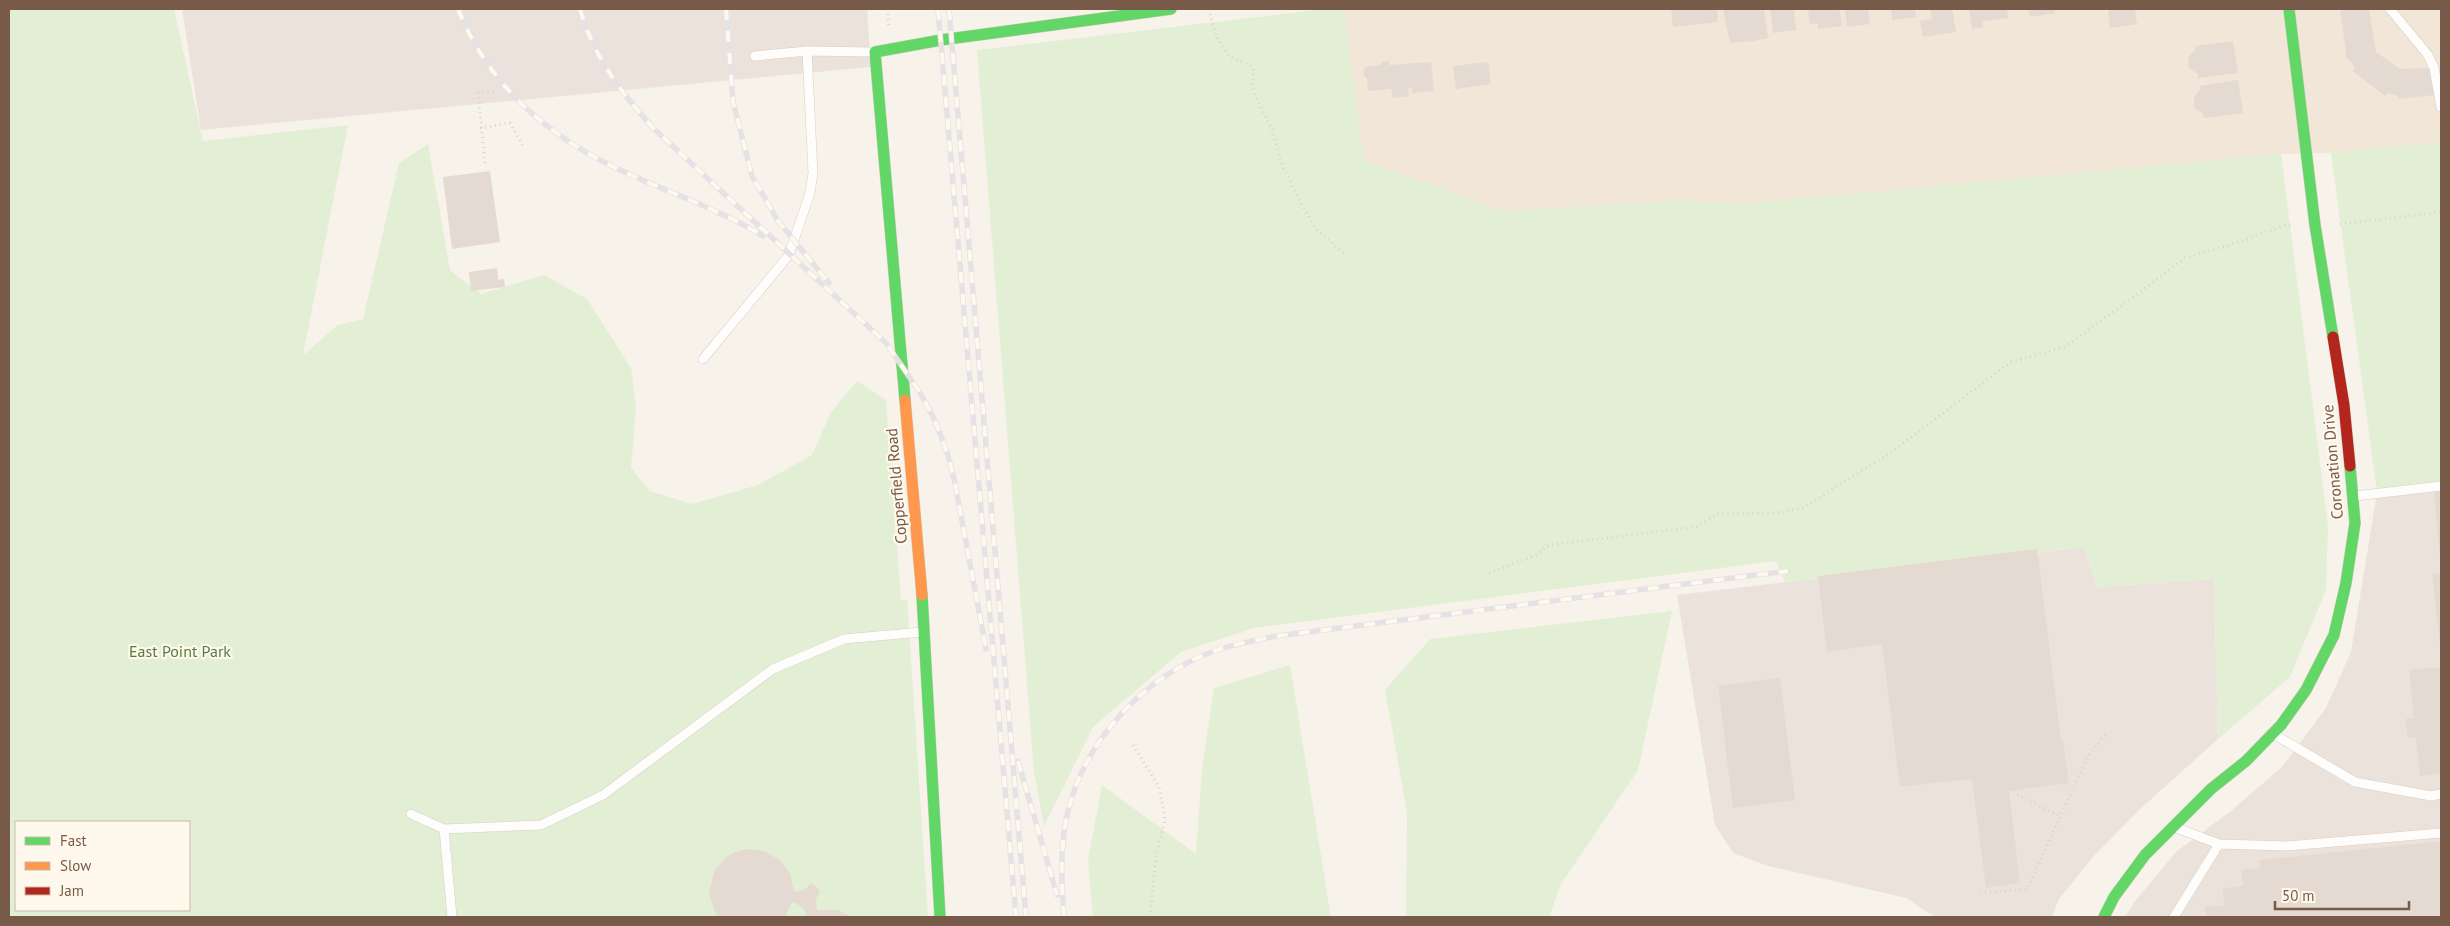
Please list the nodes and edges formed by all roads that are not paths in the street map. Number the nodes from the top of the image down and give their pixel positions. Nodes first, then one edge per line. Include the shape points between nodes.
1 (1171, 9) edge
2 (2289, 9) edge
3 (2390, 9) edge
4 (806, 51) junction
5 (875, 52) junction
6 (755, 56) dead end
7 (2441, 108) edge
8 (703, 359) dead end
9 (2441, 486) edge
10 (2353, 496) junction
11 (925, 631) junction
12 (2272, 734) junction
13 (2441, 794) edge
14 (411, 814) dead end
15 (2172, 826) junction
16 (444, 829) junction
17 (2441, 833) edge
18 (2219, 844) junction
19 (452, 917) edge
20 (940, 917) edge
21 (2104, 917) edge
22 (2174, 917) edge

1 - 5 street
2 - 10 street, Coronation Drive via 2315,225 2344,405
3 - 7 lane via 2428,55 2434,68
4 - 5 lane
4 - 6 lane
4 - 8 lane via 813,173 810,194 789,255
5 - 11 street, Copperfield Road
9 - 10 lane
10 - 12 street, Coronation Drive via 2355,523 2334,635 2306,690
11 - 16 lane via 844,639 773,669 603,795 541,825
11 - 20 street, Copperfield Road
12 - 13 lane via 2355,782 2431,796
12 - 15 street, Coronation Drive
14 - 16 lane
15 - 18 lane
15 - 21 street, Coronation Drive via 2145,855 2114,897
16 - 19 lane
17 - 18 lane via 2287,846
18 - 22 lane

